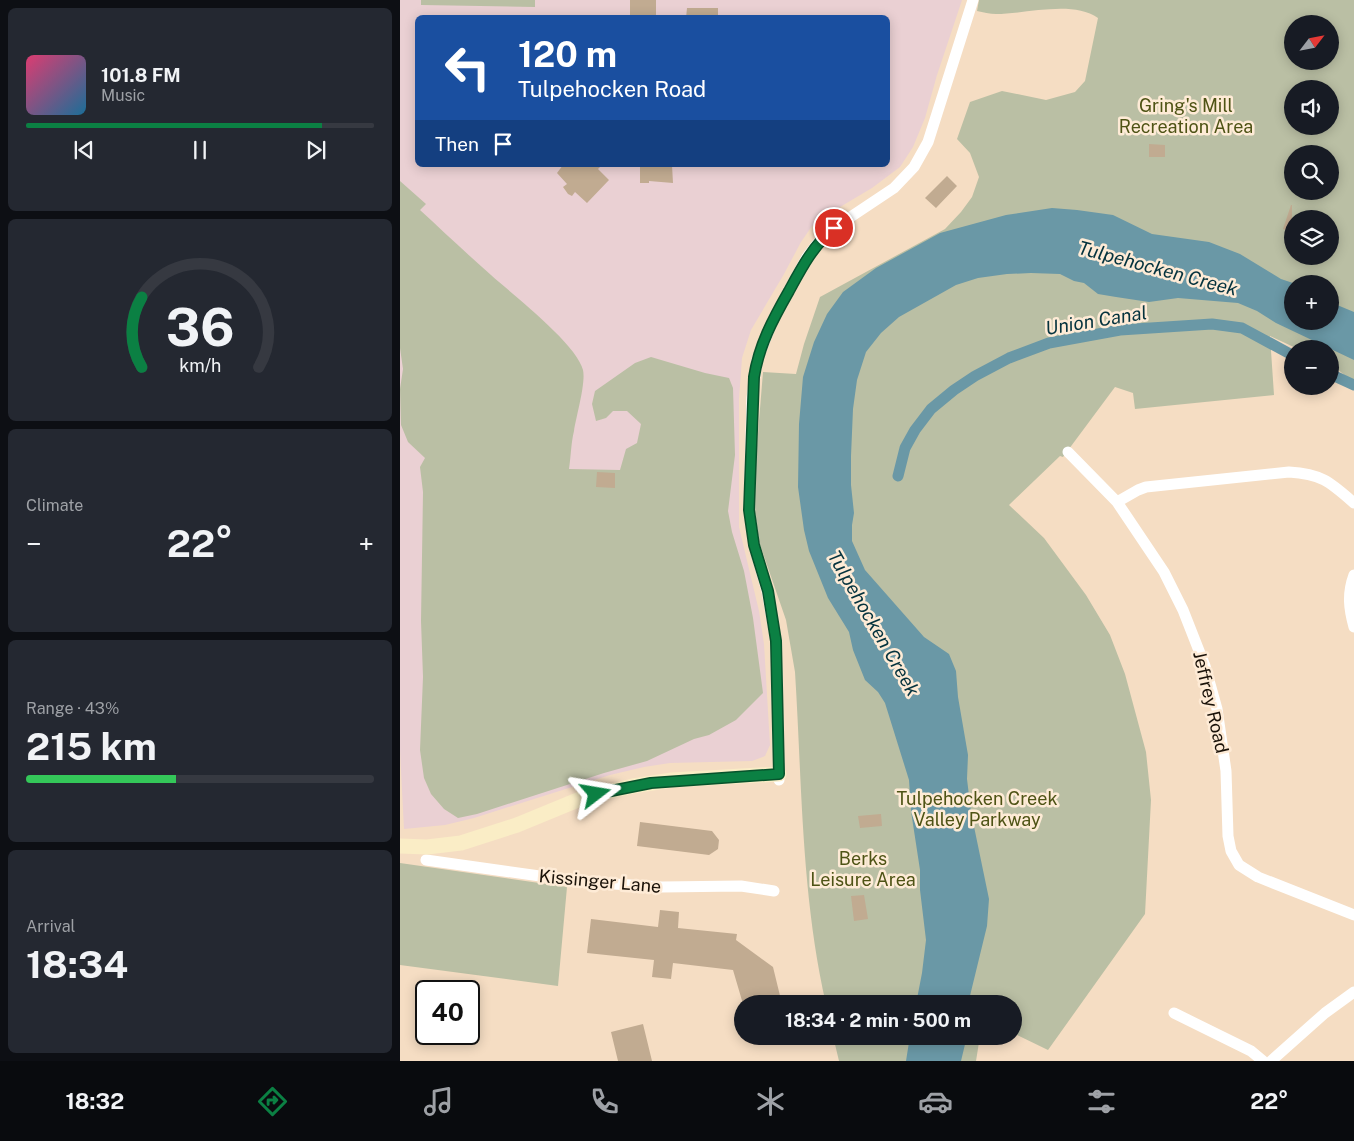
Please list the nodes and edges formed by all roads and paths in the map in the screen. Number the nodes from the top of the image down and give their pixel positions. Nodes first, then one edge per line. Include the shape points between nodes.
1 (972, 0) edge
2 (1068, 452) dead end
3 (1118, 502) junction
4 (1354, 503) edge
5 (1354, 575) edge
6 (1354, 627) edge
7 (779, 777) joint
8 (400, 846) edge
9 (426, 860) dead end
10 (774, 891) dead end
11 (1354, 915) edge
12 (1354, 992) edge
13 (1174, 1013) dead end
14 (1263, 1061) edge
15 (1271, 1061) edge

1 - 7 street via 922,154 894,188 834,228 817,244 772,320 757,360 752,398 749,510 776,641
2 - 3 street, Jeffrey Road
3 - 4 street via 1146,487 1289,472 1321,477
3 - 11 street, Jeffrey Road via 1174,592 1205,666 1221,732 1228,836 1234,859 1244,870 1258,877
5 - 6 street via 1348,602
7 - 8 street via 672,780 633,786 585,797 517,825 461,843
9 - 10 street, Kissinger Lane via 614,884 741,886
12 - 15 street via 1325,1012
13 - 14 street via 1251,1051

